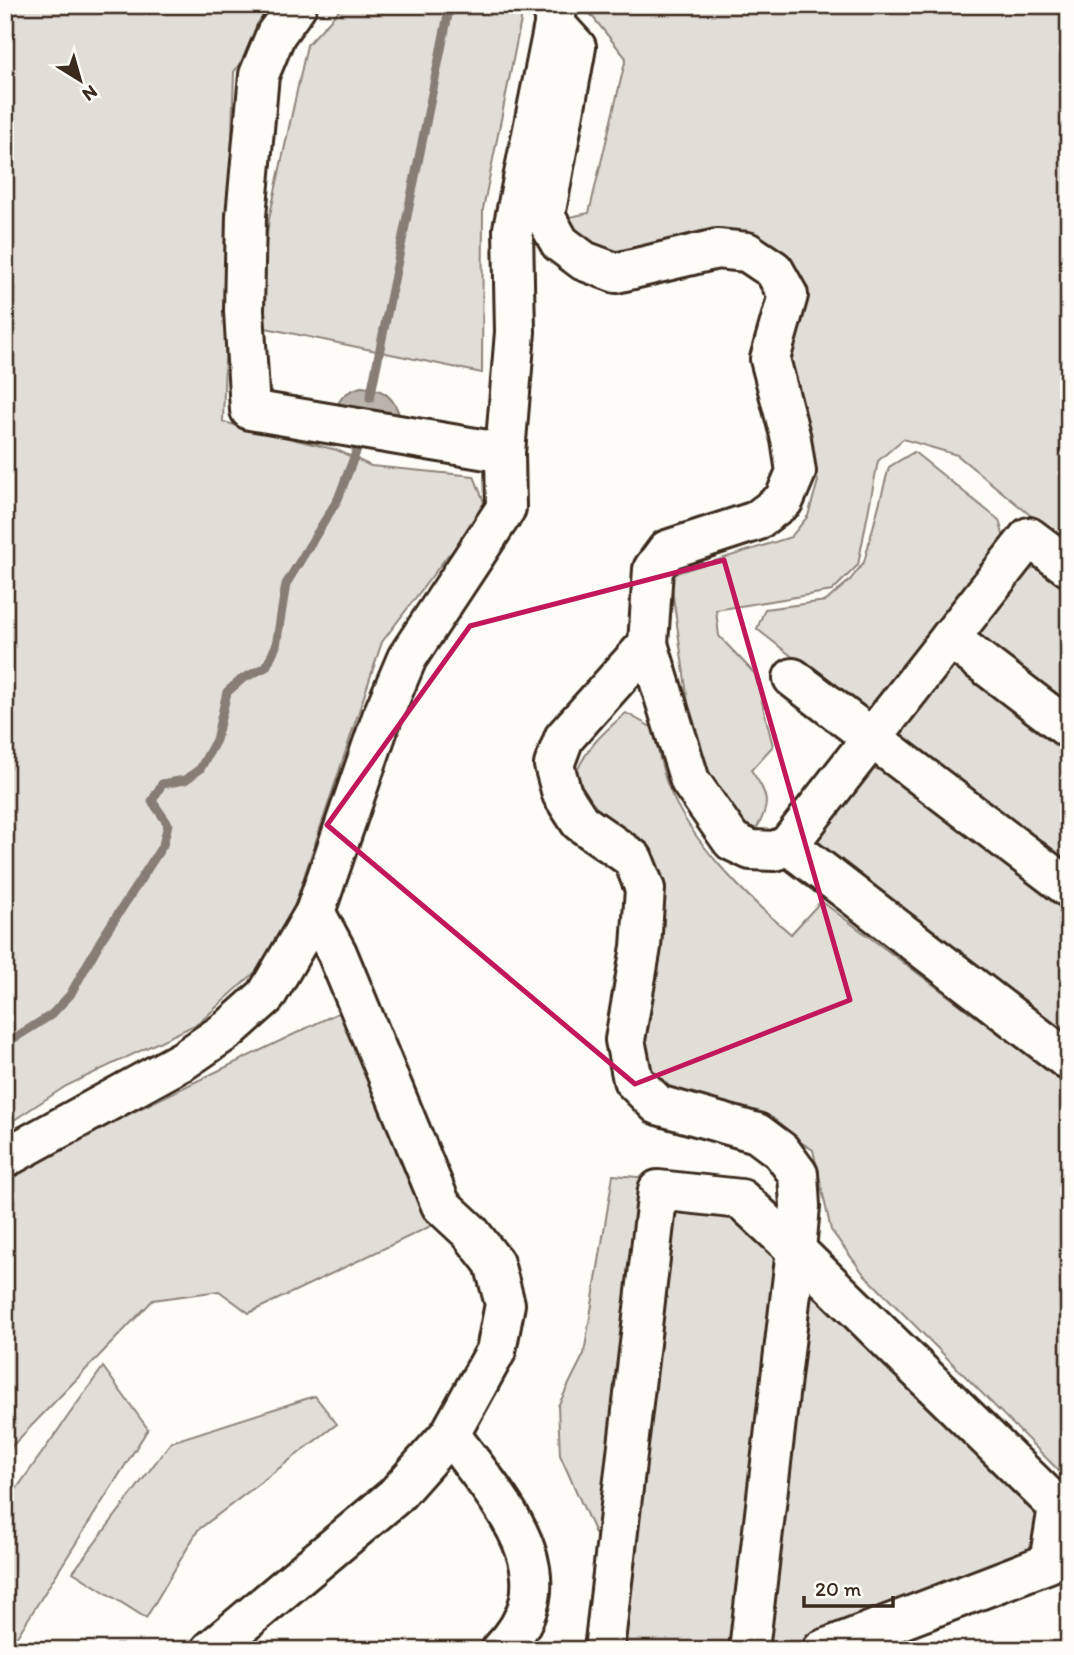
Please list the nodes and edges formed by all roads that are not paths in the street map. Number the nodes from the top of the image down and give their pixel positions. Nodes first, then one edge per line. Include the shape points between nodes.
1 (297, 5) edge
2 (556, 14) edge
3 (505, 453) junction
4 (1069, 567) edge
5 (950, 638) junction
6 (648, 644) junction
7 (793, 678) dead end
8 (1069, 729) edge
9 (872, 738) junction
10 (788, 845) junction
11 (1069, 888) edge
12 (315, 912) junction
13 (1069, 1061) edge
14 (5, 1158) edge
15 (796, 1250) junction
16 (450, 1434) junction
17 (211, 1650) edge
18 (500, 1650) edge
19 (604, 1650) edge
20 (749, 1650) edge
21 (822, 1650) edge

1 - 3 street via 276,34 259,75 246,216 244,311 250,410
2 - 3 street via 513,229 515,332
2 - 6 street via 576,47 545,216 560,243 584,261 616,273 717,249 747,252 774,270 788,295 770,359 796,472 784,500 756,522 667,550 653,569
3 - 12 street via 506,508 407,658
4 - 5 street via 1029,537
5 - 8 street
5 - 9 street
6 - 10 street via 690,781 732,841 751,850 775,851
6 - 15 street via 564,738 554,765 562,794 580,822 633,859 645,889 641,947 625,1040 634,1080 658,1105 757,1133 781,1151 798,1174
7 - 9 street
9 - 10 street
9 - 11 street
10 - 13 street
12 - 14 street via 266,996 229,1029 184,1060
12 - 16 street via 337,953 440,1205 470,1232 494,1263 505,1304 496,1351
15 - 19 street via 741,1199 658,1190
15 - 20 street
15 - 21 street via 1058,1507 1049,1563
16 - 17 street via 395,1496
16 - 18 street via 520,1533 532,1567 529,1601 517,1633

